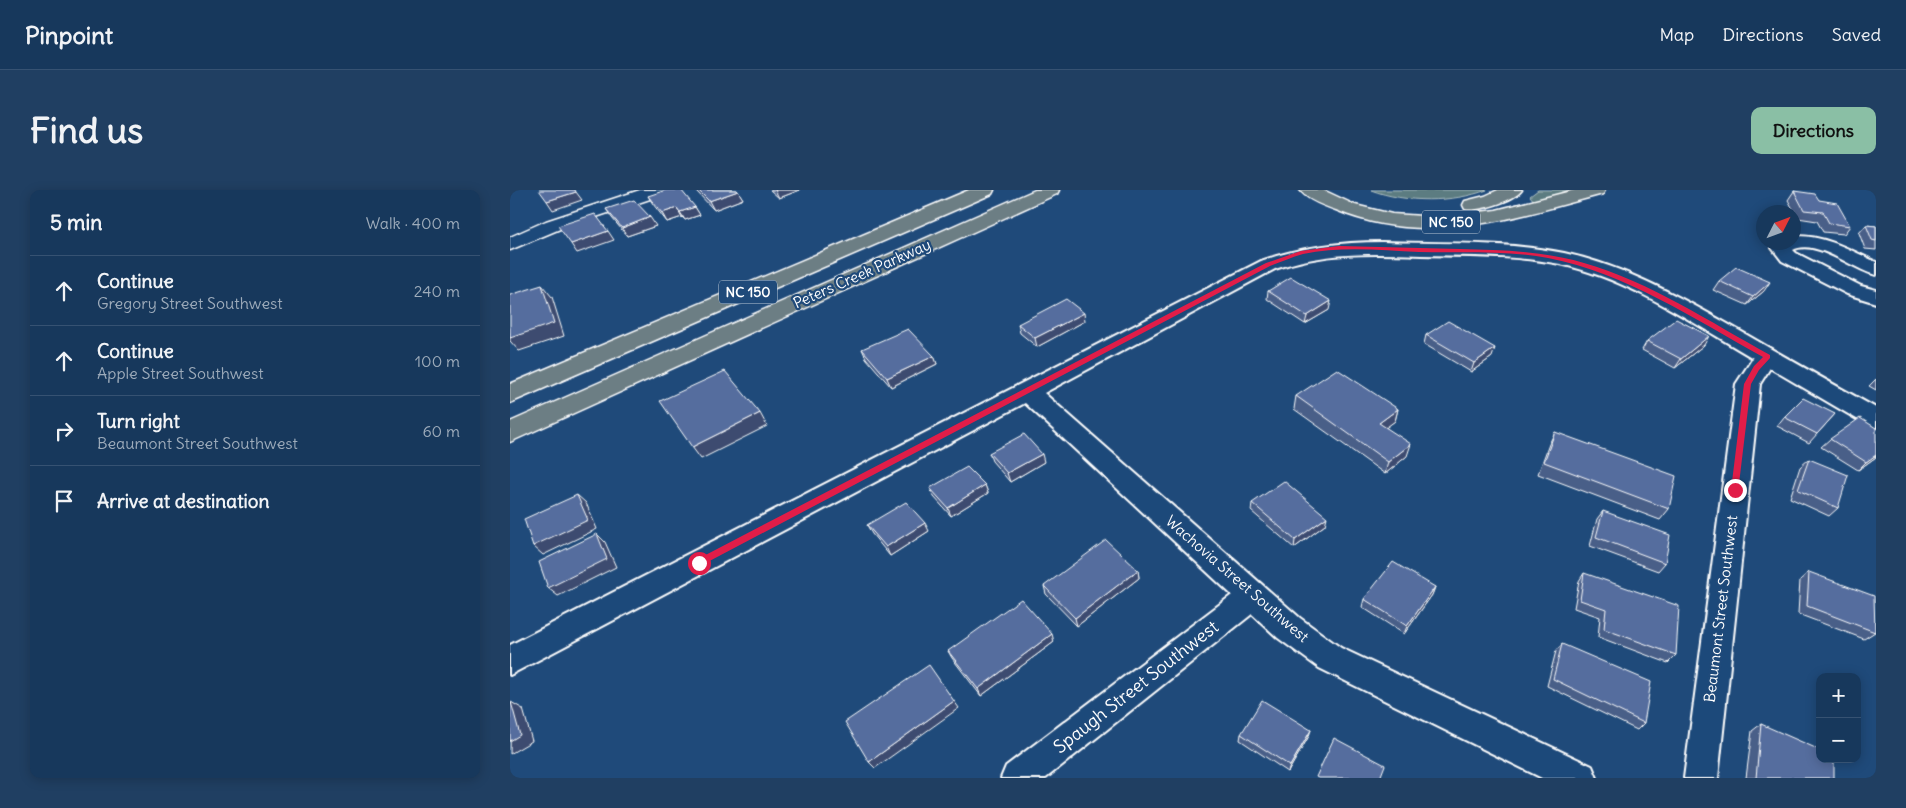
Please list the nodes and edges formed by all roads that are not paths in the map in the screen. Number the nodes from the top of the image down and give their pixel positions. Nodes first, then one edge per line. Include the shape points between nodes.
1 (658, 190) edge
2 (985, 190) edge
3 (1050, 190) edge
4 (1309, 190) edge
5 (1342, 190) edge
6 (1513, 190) edge
7 (1596, 190) edge
8 (1801, 241) edge
9 (510, 244) edge
10 (1783, 250) edge
11 (1876, 269) edge
12 (1876, 298) edge
13 (1768, 357) junction
14 (1028, 392) junction
15 (510, 394) edge
16 (1876, 419) edge
17 (510, 433) edge
18 (1253, 596) junction
19 (510, 661) edge
20 (1018, 778) edge
21 (1580, 778) edge
22 (1701, 778) edge

1 - 9 street via 553,225
2 - 15 main road, Peters Creek Parkway / NC 150
3 - 17 main road, Peters Creek Parkway / NC 150
4 - 7 main road, NC 150 via 1363,213 1431,222 1481,219
5 - 6 main road via 1386,204 1427,208 1480,203
8 - 11 street via 1823,245
10 - 12 street via 1789,258
13 - 14 street via 1672,303 1599,270 1546,256 1339,248 1284,258
13 - 16 street
13 - 22 street, Beaumont Street Southwest via 1748,384
14 - 18 street, Wachovia Street Southwest
14 - 19 street
18 - 20 street, Spaugh Street Southwest
18 - 21 street, Wachovia Street Southwest via 1288,628 1330,658

